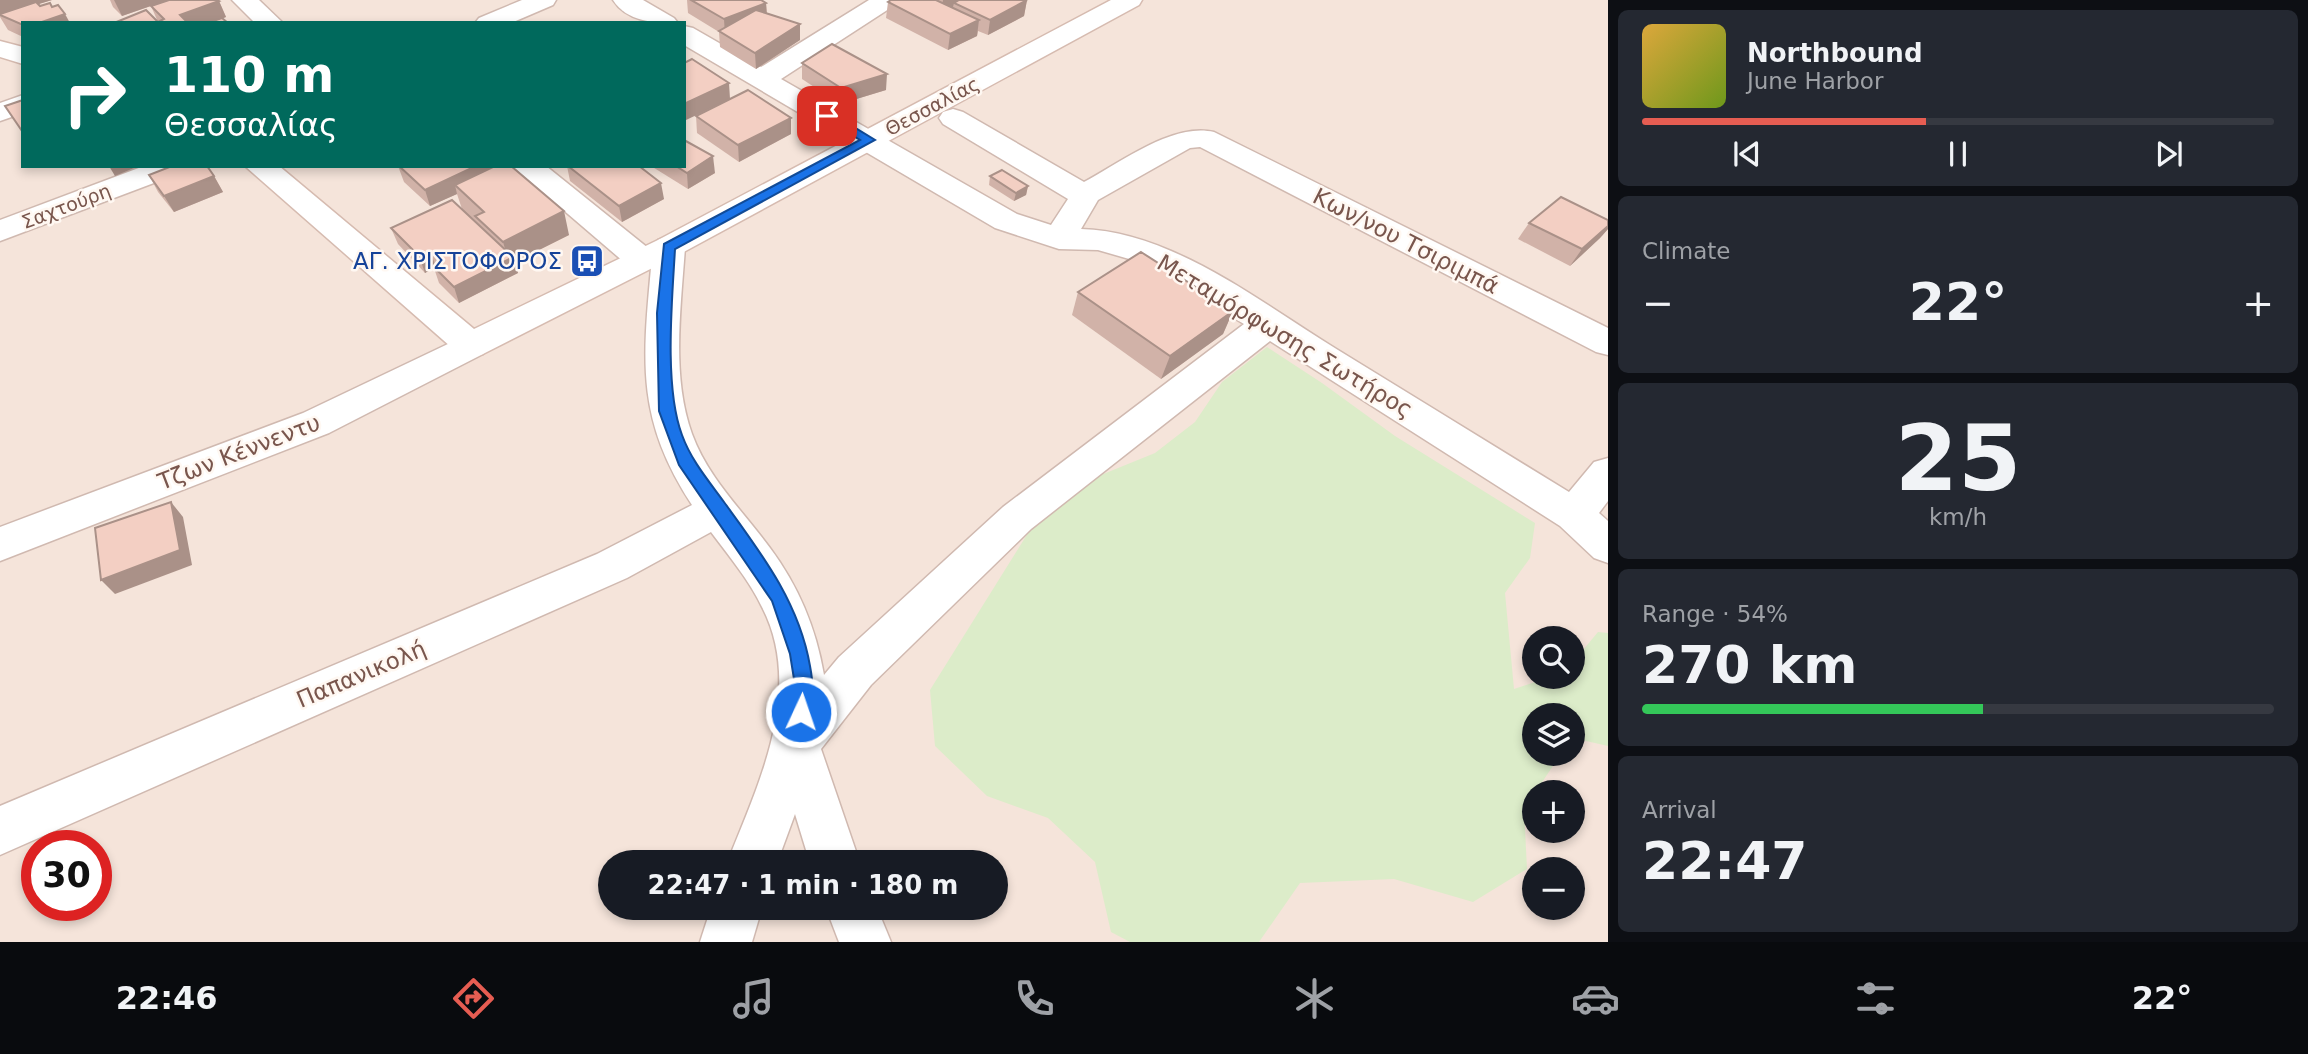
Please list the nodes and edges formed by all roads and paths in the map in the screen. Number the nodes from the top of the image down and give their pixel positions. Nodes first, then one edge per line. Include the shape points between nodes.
1 (244, 0) edge
2 (544, 0) edge
3 (625, 0) edge
4 (886, 0) edge
5 (1130, 0) edge
6 (673, 20) edge
7 (268, 21) edge
8 (493, 21) edge
9 (686, 28) edge
10 (0, 49) edge
11 (21, 55) edge
12 (763, 78) junction
13 (21, 104) edge
14 (0, 113) edge
15 (953, 118) dead end
16 (869, 140) junction
17 (167, 168) edge
18 (262, 168) edge
19 (530, 168) edge
20 (1085, 196) junction
21 (0, 231) edge
22 (1059, 239) junction
23 (655, 254) junction
24 (1268, 324) junction
25 (1608, 343) edge
26 (471, 345) junction
27 (1608, 473) edge
28 (717, 510) junction
29 (1574, 515) junction
30 (0, 544) edge
31 (1608, 546) edge
32 (796, 744) junction
33 (0, 831) edge
34 (757, 850) edge
35 (831, 850) edge
36 (733, 920) edge
37 (857, 920) edge
38 (726, 942) edge
39 (865, 942) edge

1 - 7 street
2 - 8 street
3 - 6 street, Μεταμόρφωσης Σωτήρος
4 - 12 street
5 - 16 street, Θεσσαλίας
9 - 12 street, Μεταμόρφωσης Σωτήρος
10 - 11 street
12 - 16 street, Μεταμόρφωσης Σωτήρος
13 - 14 street
15 - 20 street
16 - 22 street, Μεταμόρφωσης Σωτήρος via 1006,221
16 - 23 street, Θεσσαλίας
17 - 21 street, Σαχτούρη
18 - 26 street
19 - 23 street
20 - 22 street
20 - 25 street, Κων/νου Τσιριμπά via 1183,140 1204,138
22 - 24 street, Μεταμόρφωσης Σωτήρος via 1098,240 1154,255
23 - 26 street, Θεσσαλίας
23 - 28 street via 664,313 667,411 685,461
24 - 29 street, Μεταμόρφωσης Σωτήρος
24 - 32 street via 1017,518 855,671
26 - 30 street, Τζων Κέννεντυ via 316,423
27 - 29 street
28 - 32 street via 761,568 791,626 803,679
28 - 33 street, Παπανικολή via 612,566
29 - 31 street, Μεταμόρφωσης Σωτήρος
32 - 34 street
32 - 35 street
36 - 38 street
37 - 39 street

